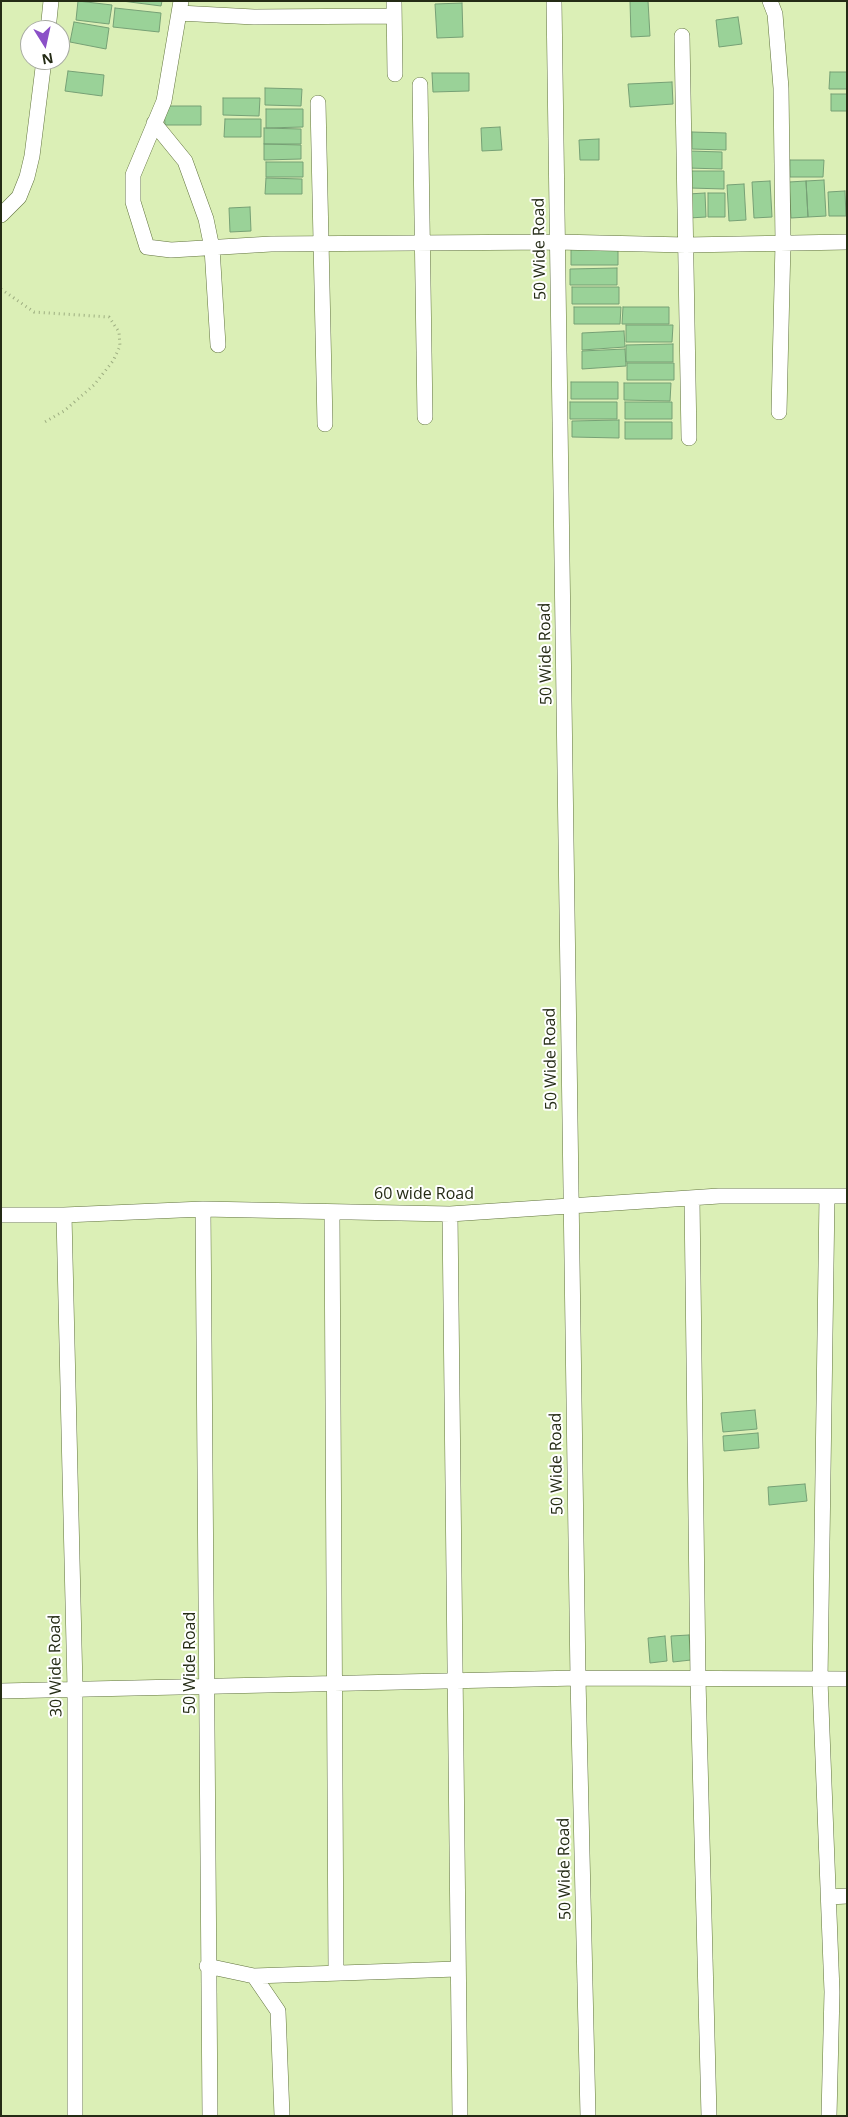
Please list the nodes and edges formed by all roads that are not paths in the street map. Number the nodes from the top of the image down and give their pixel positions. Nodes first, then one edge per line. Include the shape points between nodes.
1 (51, 1) edge
2 (554, 1) edge
3 (770, 1) edge
4 (180, 7) edge
5 (394, 9) edge
6 (49, 20) edge
7 (682, 36) dead end
8 (43, 70) edge
9 (395, 74) dead end
10 (420, 85) dead end
11 (318, 103) dead end
12 (154, 124) junction
13 (1, 215) edge
14 (557, 242) junction
15 (847, 242) edge
16 (422, 243) junction
17 (783, 243) junction
18 (320, 244) junction
19 (686, 245) junction
20 (212, 248) junction
21 (218, 345) dead end
22 (779, 412) dead end
23 (425, 417) dead end
24 (325, 424) dead end
25 (689, 438) dead end
26 (827, 1196) junction
27 (847, 1196) edge
28 (692, 1198) junction
29 (571, 1206) junction
30 (203, 1209) junction
31 (332, 1212) junction
32 (450, 1214) junction
33 (1, 1215) edge
34 (64, 1215) junction
35 (578, 1678) junction
36 (847, 1679) edge
37 (698, 1680) junction
38 (820, 1680) junction
39 (455, 1682) junction
40 (335, 1684) junction
41 (208, 1686) junction
42 (75, 1688) junction
43 (1, 1691) edge
44 (847, 1896) edge
45 (829, 1897) junction
46 (207, 1966) junction
47 (457, 1969) junction
48 (336, 1972) junction
49 (254, 1976) junction
50 (839, 1991) edge
51 (75, 2116) edge
52 (210, 2116) edge
53 (282, 2116) edge
54 (460, 2116) edge
55 (588, 2116) edge
56 (710, 2116) edge
57 (830, 2116) edge

1 - 6 street
2 - 14 street, 50 Wide Road
3 - 17 street via 775,14 781,88
4 - 5 street via 254,17
4 - 12 street via 164,101
5 - 9 street
7 - 19 street
8 - 13 street via 27,177 19,197
10 - 16 street
11 - 18 street
12 - 20 street via 184,161 206,219
12 - 20 street via 133,175 133,202 147,247 170,250
14 - 16 street
14 - 19 street
14 - 29 street, 50 Wide Road
15 - 17 street
16 - 18 street
16 - 23 street
17 - 19 street
17 - 22 street
18 - 20 street
18 - 24 street
19 - 25 street
20 - 21 street
26 - 27 street, 60 wide Road
26 - 28 street, 60 wide Road
26 - 38 street
28 - 29 street, 60 wide Road
28 - 37 street
29 - 32 street, 60 wide Road
29 - 35 street, 50 Wide Road
30 - 31 street, 60 wide Road
30 - 34 street, 60 wide Road
30 - 41 street, 50 Wide Road
31 - 32 street, 60 wide Road
31 - 40 street
32 - 39 street
33 - 34 street, 60 wide Road
34 - 42 street, 30 Wide Road
35 - 37 street
35 - 39 street
35 - 55 street, 50 Wide Road
36 - 38 street
37 - 38 street
37 - 56 street
38 - 45 street
39 - 40 street
39 - 47 street
40 - 41 street
40 - 48 street
41 - 42 street
41 - 46 street, 50 Wide Road
42 - 43 street
42 - 51 street, 30 Wide Road
44 - 45 street
45 - 50 street
46 - 49 street
46 - 52 street, 50 Wide Road
47 - 48 street
47 - 54 street
48 - 49 street
49 - 53 street via 278,2011
50 - 57 street

